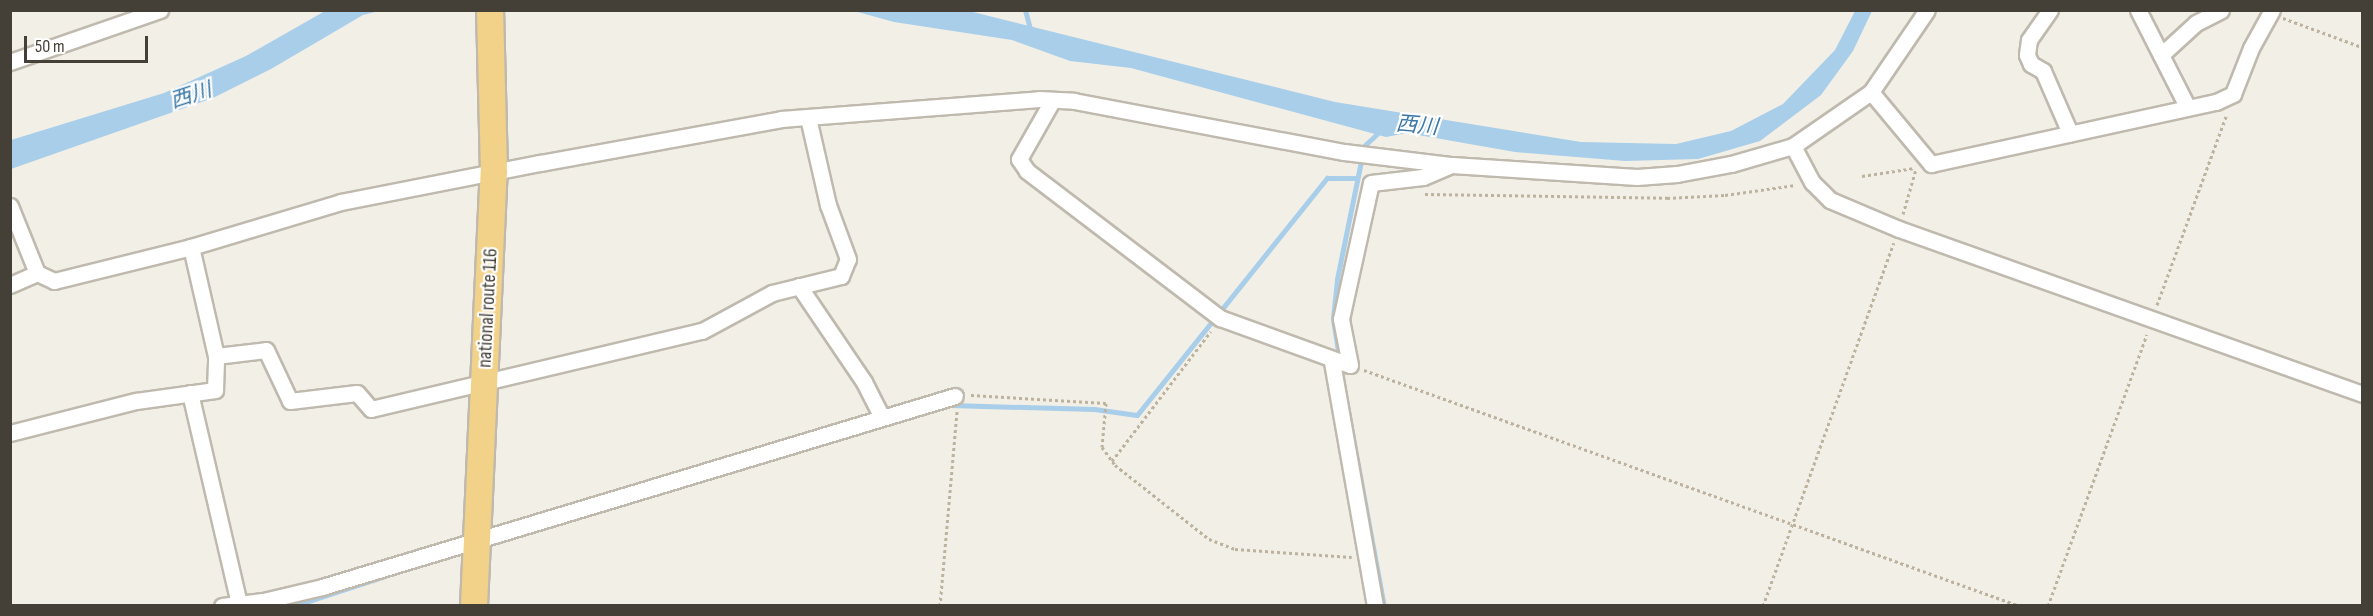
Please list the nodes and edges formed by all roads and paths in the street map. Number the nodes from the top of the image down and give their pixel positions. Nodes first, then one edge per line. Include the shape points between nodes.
1 (160, 10) edge
2 (490, 10) edge
3 (1927, 10) edge
4 (2050, 10) edge
5 (2138, 10) edge
6 (2220, 10) edge
7 (2268, 12) edge
8 (2362, 46) edge
9 (2161, 55) junction
10 (10, 62) edge
11 (1871, 92) junction
12 (2233, 94) junction
13 (1052, 101) junction
14 (2187, 106) junction
15 (808, 118) junction
16 (2070, 133) junction
17 (1793, 146) junction
18 (1452, 165) junction
19 (495, 171) junction
20 (1862, 176) dead end
21 (1812, 182) junction
22 (1416, 193) dead end
23 (10, 206) edge
24 (1899, 229) junction
25 (191, 247) junction
26 (37, 273) junction
27 (10, 285) edge
28 (800, 286) junction
29 (2153, 317) junction
30 (1220, 318) junction
31 (216, 356) junction
32 (1332, 362) junction
33 (1350, 365) junction
34 (484, 380) junction
35 (190, 393) junction
36 (2362, 394) edge
37 (955, 396) junction
38 (881, 416) junction
39 (10, 433) edge
40 (1112, 461) junction
41 (1793, 525) junction
42 (478, 541) junction
43 (1368, 561) junction
44 (238, 604) junction
45 (222, 606) edge
46 (474, 606) edge
47 (940, 606) edge
48 (1375, 606) edge
49 (1763, 606) edge
50 (2020, 606) edge
51 (2048, 606) edge

1 - 10 street
2 - 19 highway, national route 116
3 - 11 street
4 - 16 street via 2029,40 2027,55 2031,64 2043,71
5 - 9 street
6 - 9 street via 2196,23
7 - 8 path
7 - 12 street
9 - 14 street
11 - 16 street via 1931,164
11 - 17 street
12 - 14 street
12 - 29 path
13 - 15 street via 971,101
13 - 18 street via 1074,101 1344,152
13 - 30 street via 1047,116 1019,159 1027,171
14 - 16 street
15 - 19 street via 781,119
15 - 28 street via 828,205 848,259 841,276
17 - 18 street via 1731,164 1637,177
17 - 21 street
18 - 33 street via 1423,177 1371,183 1341,319
19 - 25 street via 341,202
19 - 34 highway, national route 116
20 - 24 path via 1916,168
21 - 22 path via 1725,195 1667,198
21 - 24 street via 1830,200
23 - 26 street
24 - 29 street
24 - 41 path
25 - 26 street via 54,281
25 - 31 street
26 - 27 street
28 - 34 street via 772,293 702,331
28 - 38 street via 864,382
29 - 36 street
29 - 51 path
30 - 32 street
30 - 40 path
31 - 34 street via 266,350 290,401 357,393 371,409
31 - 35 street via 215,390
32 - 33 street
32 - 43 street
33 - 41 path
34 - 42 highway, national route 116
35 - 39 street via 136,401
35 - 44 street
37 - 38 street
37 - 40 path via 1106,403 1102,447
37 - 47 path via 957,412
38 - 42 street
40 - 43 path via 1209,539 1235,549 1350,556
41 - 49 path
41 - 50 path
42 - 44 street via 322,587
42 - 46 highway, national route 116
43 - 48 street
44 - 45 street

